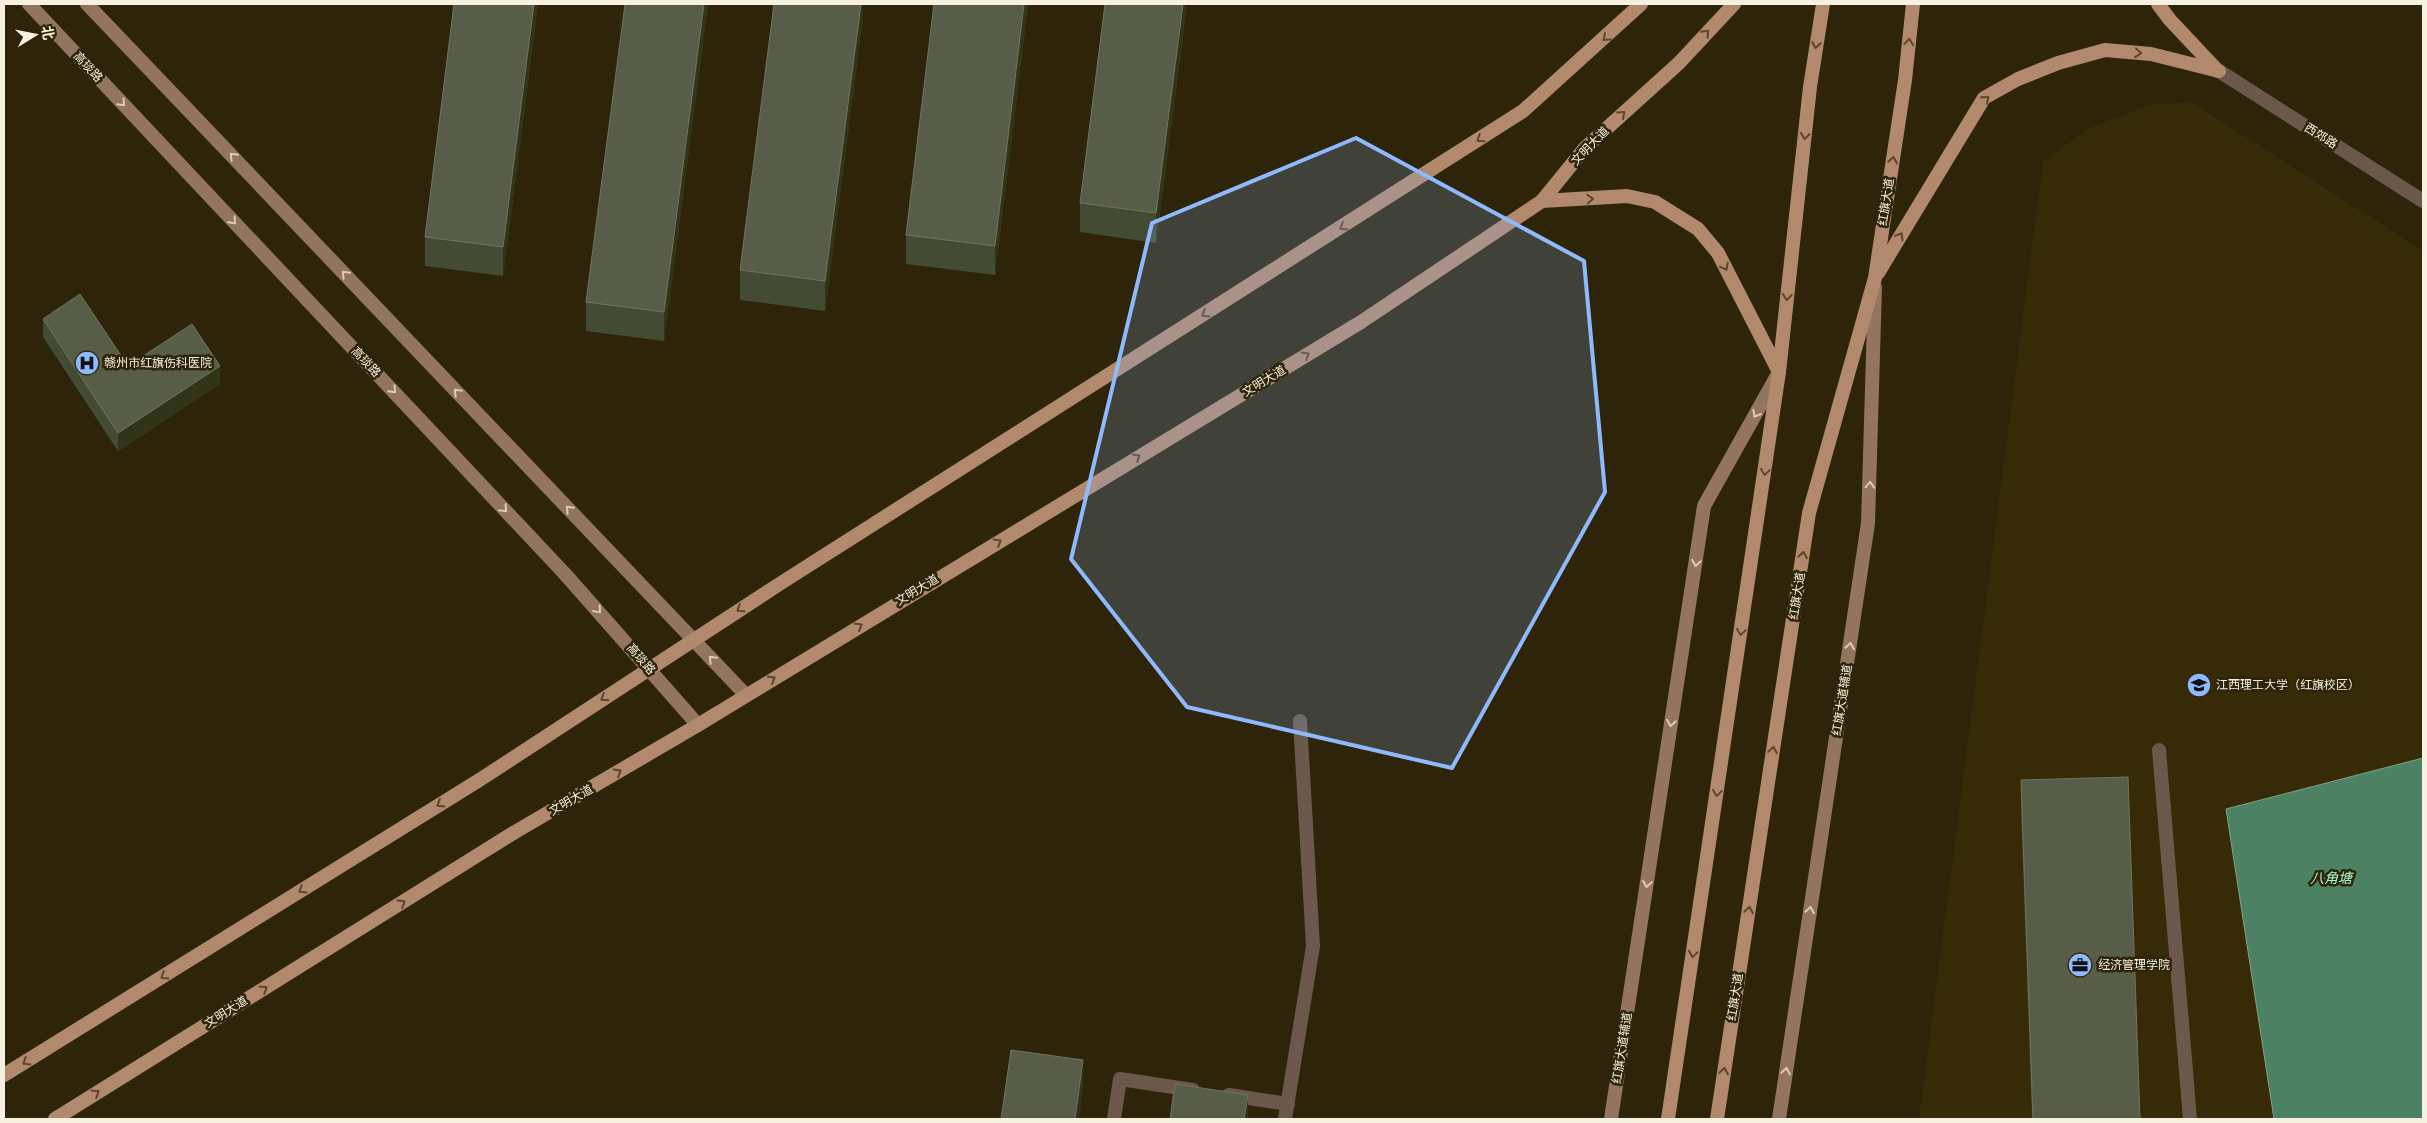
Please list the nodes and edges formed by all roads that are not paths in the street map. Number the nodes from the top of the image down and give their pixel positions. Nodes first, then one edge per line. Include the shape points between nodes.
1 (28, 4) edge
2 (88, 4) edge
3 (1641, 4) edge
4 (1734, 4) edge
5 (1823, 4) edge
6 (1913, 4) edge
7 (2158, 4) edge
8 (2219, 72) junction
9 (2423, 201) edge
10 (1542, 202) junction
11 (1875, 278) junction
12 (1780, 372) junction
13 (694, 640) junction
14 (649, 669) junction
15 (746, 694) junction
16 (1300, 721) dead end
17 (698, 725) junction
18 (2159, 750) dead end
19 (4, 1076) edge
20 (1288, 1104) junction
21 (55, 1119) edge
22 (1114, 1119) edge
23 (1285, 1119) edge
24 (1611, 1119) edge
25 (1668, 1119) edge
26 (1717, 1119) edge
27 (1779, 1119) edge
28 (2190, 1119) edge

1 -> 14 main road, 高琰路 via 559,566
13 -> 2 main road
3 -> 13 main road via 1524,111
10 -> 4 main road, 文明大道 via 1585,148 1678,63
5 -> 12 main road via 1810,87
11 -> 6 main road, 红旗大道 via 1905,80
7 - 8 main road
8 - 9 street, 西郊路
11 -> 8 main road via 1984,98 2018,79 2058,63 2105,50 2151,54
10 -> 12 main road via 1627,196 1655,202 1698,229 1718,253
15 -> 10 main road, 文明大道 via 1360,322
26 -> 11 main road, 红旗大道 via 1809,513
27 -> 11 main road, 红旗大道辅道 via 1868,523
12 -> 24 main road, 红旗大道辅道 via 1704,506
12 -> 25 main road
13 - 14 main road
15 -> 13 main road
14 - 17 main road, 高琰路
14 -> 19 main road via 481,778
15 - 17 main road, 文明大道
16 - 20 street via 1313,946
21 -> 17 main road, 文明大道 via 515,832
18 - 28 street
20 - 22 street via 1120,1079
20 - 23 street

